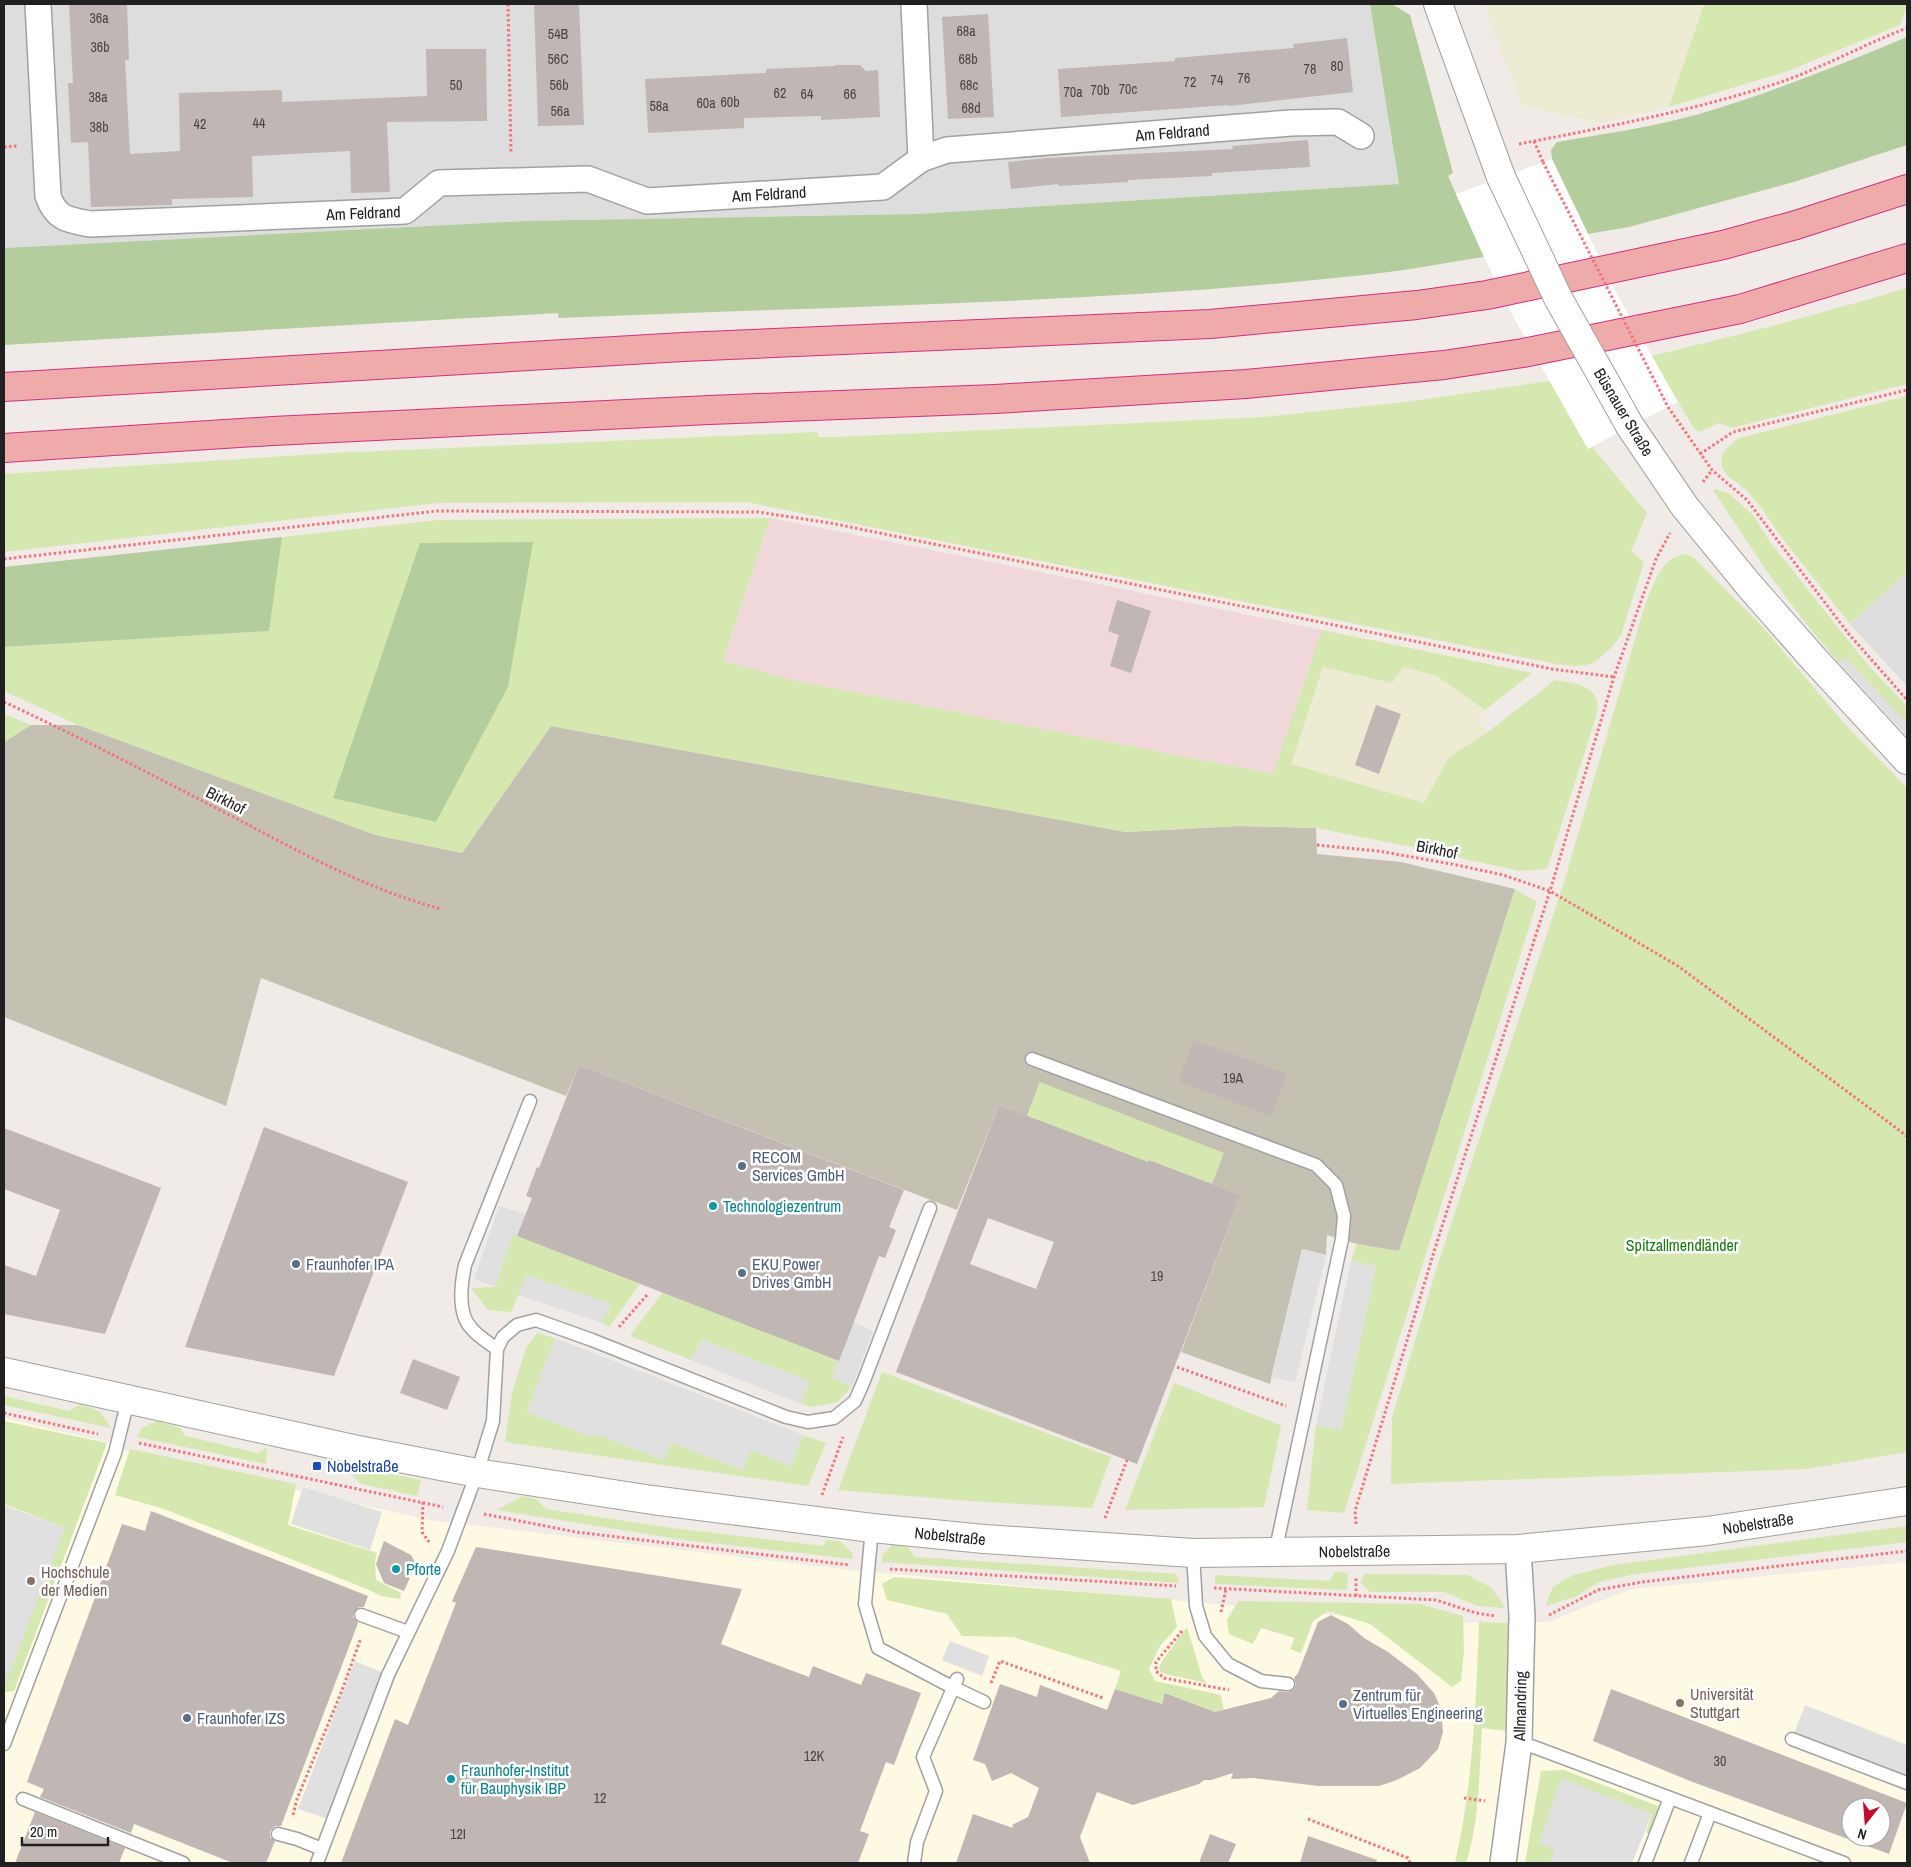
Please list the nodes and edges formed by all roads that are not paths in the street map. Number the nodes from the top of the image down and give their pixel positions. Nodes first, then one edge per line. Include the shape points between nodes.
1 (38, 4) edge
2 (914, 4) edge
3 (1438, 4) edge
4 (1361, 136) dead end
5 (921, 159) junction
6 (1907, 189) edge
7 (1907, 258) edge
8 (4, 387) edge
9 (4, 448) edge
10 (1907, 760) edge
11 (1032, 1059) dead end
12 (530, 1101) dead end
13 (930, 1208) dead end
14 (497, 1349) junction
15 (4, 1372) edge
16 (128, 1400) junction
17 (477, 1472) junction
18 (1907, 1501) edge
19 (872, 1528) junction
20 (1518, 1549) junction
21 (1275, 1552) junction
22 (1193, 1553) junction
23 (361, 1615) dead end
24 (408, 1632) junction
25 (954, 1683) junction
26 (1288, 1684) dead end
27 (984, 1702) road end
28 (1792, 1739) dead end
29 (4, 1744) edge
30 (1519, 1744) junction
31 (1907, 1783) edge
32 (1670, 1798) junction
33 (23, 1799) dead end
34 (1710, 1813) junction
35 (278, 1834) dead end
36 (322, 1849) junction
37 (183, 1863) edge
38 (317, 1863) edge
39 (914, 1863) edge
40 (1503, 1863) edge
41 (1645, 1863) edge
42 (1691, 1863) edge
43 (1844, 1863) edge

1 - 5 street, Am Feldrand via 48,196 58,214 90,224 405,211 439,183 588,178 647,201 883,187
2 - 5 street
3 - 10 street, Büsnauer Straße, bridge via 1501,177 1558,298 1630,426 1685,507 1748,584
4 - 5 street, Am Feldrand via 1338,122 1291,123 947,150
6 - 8 highway via 1723,245 1487,295 1417,305 1210,324 673,348
7 - 9 highway via 1740,309 1523,354 1444,365 1246,384 995,399 303,429
11 - 21 lane via 1316,1165 1336,1186 1344,1216 1342,1239
12 - 14 lane via 465,1266 460,1288 462,1309 470,1328
13 - 14 lane via 855,1401 834,1418 808,1422 786,1416 536,1320 517,1325 503,1337
14 - 17 lane via 493,1420
15 - 16 street, Nobelstraße
16 - 17 street, Nobelstraße via 353,1449
16 - 29 lane via 115,1453
17 - 19 street, Nobelstraße via 652,1500
17 - 24 lane via 448,1552
18 - 20 street, Nobelstraße via 1707,1530
19 - 22 street, Nobelstraße
19 - 25 lane via 865,1604 878,1648
20 - 21 street, Nobelstraße
20 - 30 street, Allmandring via 1522,1616
21 - 22 street, Nobelstraße
22 - 26 lane via 1196,1606 1205,1636 1228,1664 1261,1681
23 - 24 lane
24 - 36 lane via 388,1675
25 - 27 lane
25 - 39 lane via 924,1757 936,1791 917,1842
28 - 31 lane
30 - 32 lane
30 - 40 street, Allmandring
32 - 34 lane
32 - 41 lane
33 - 37 lane
34 - 42 lane
34 - 43 lane
35 - 36 lane
36 - 38 lane

